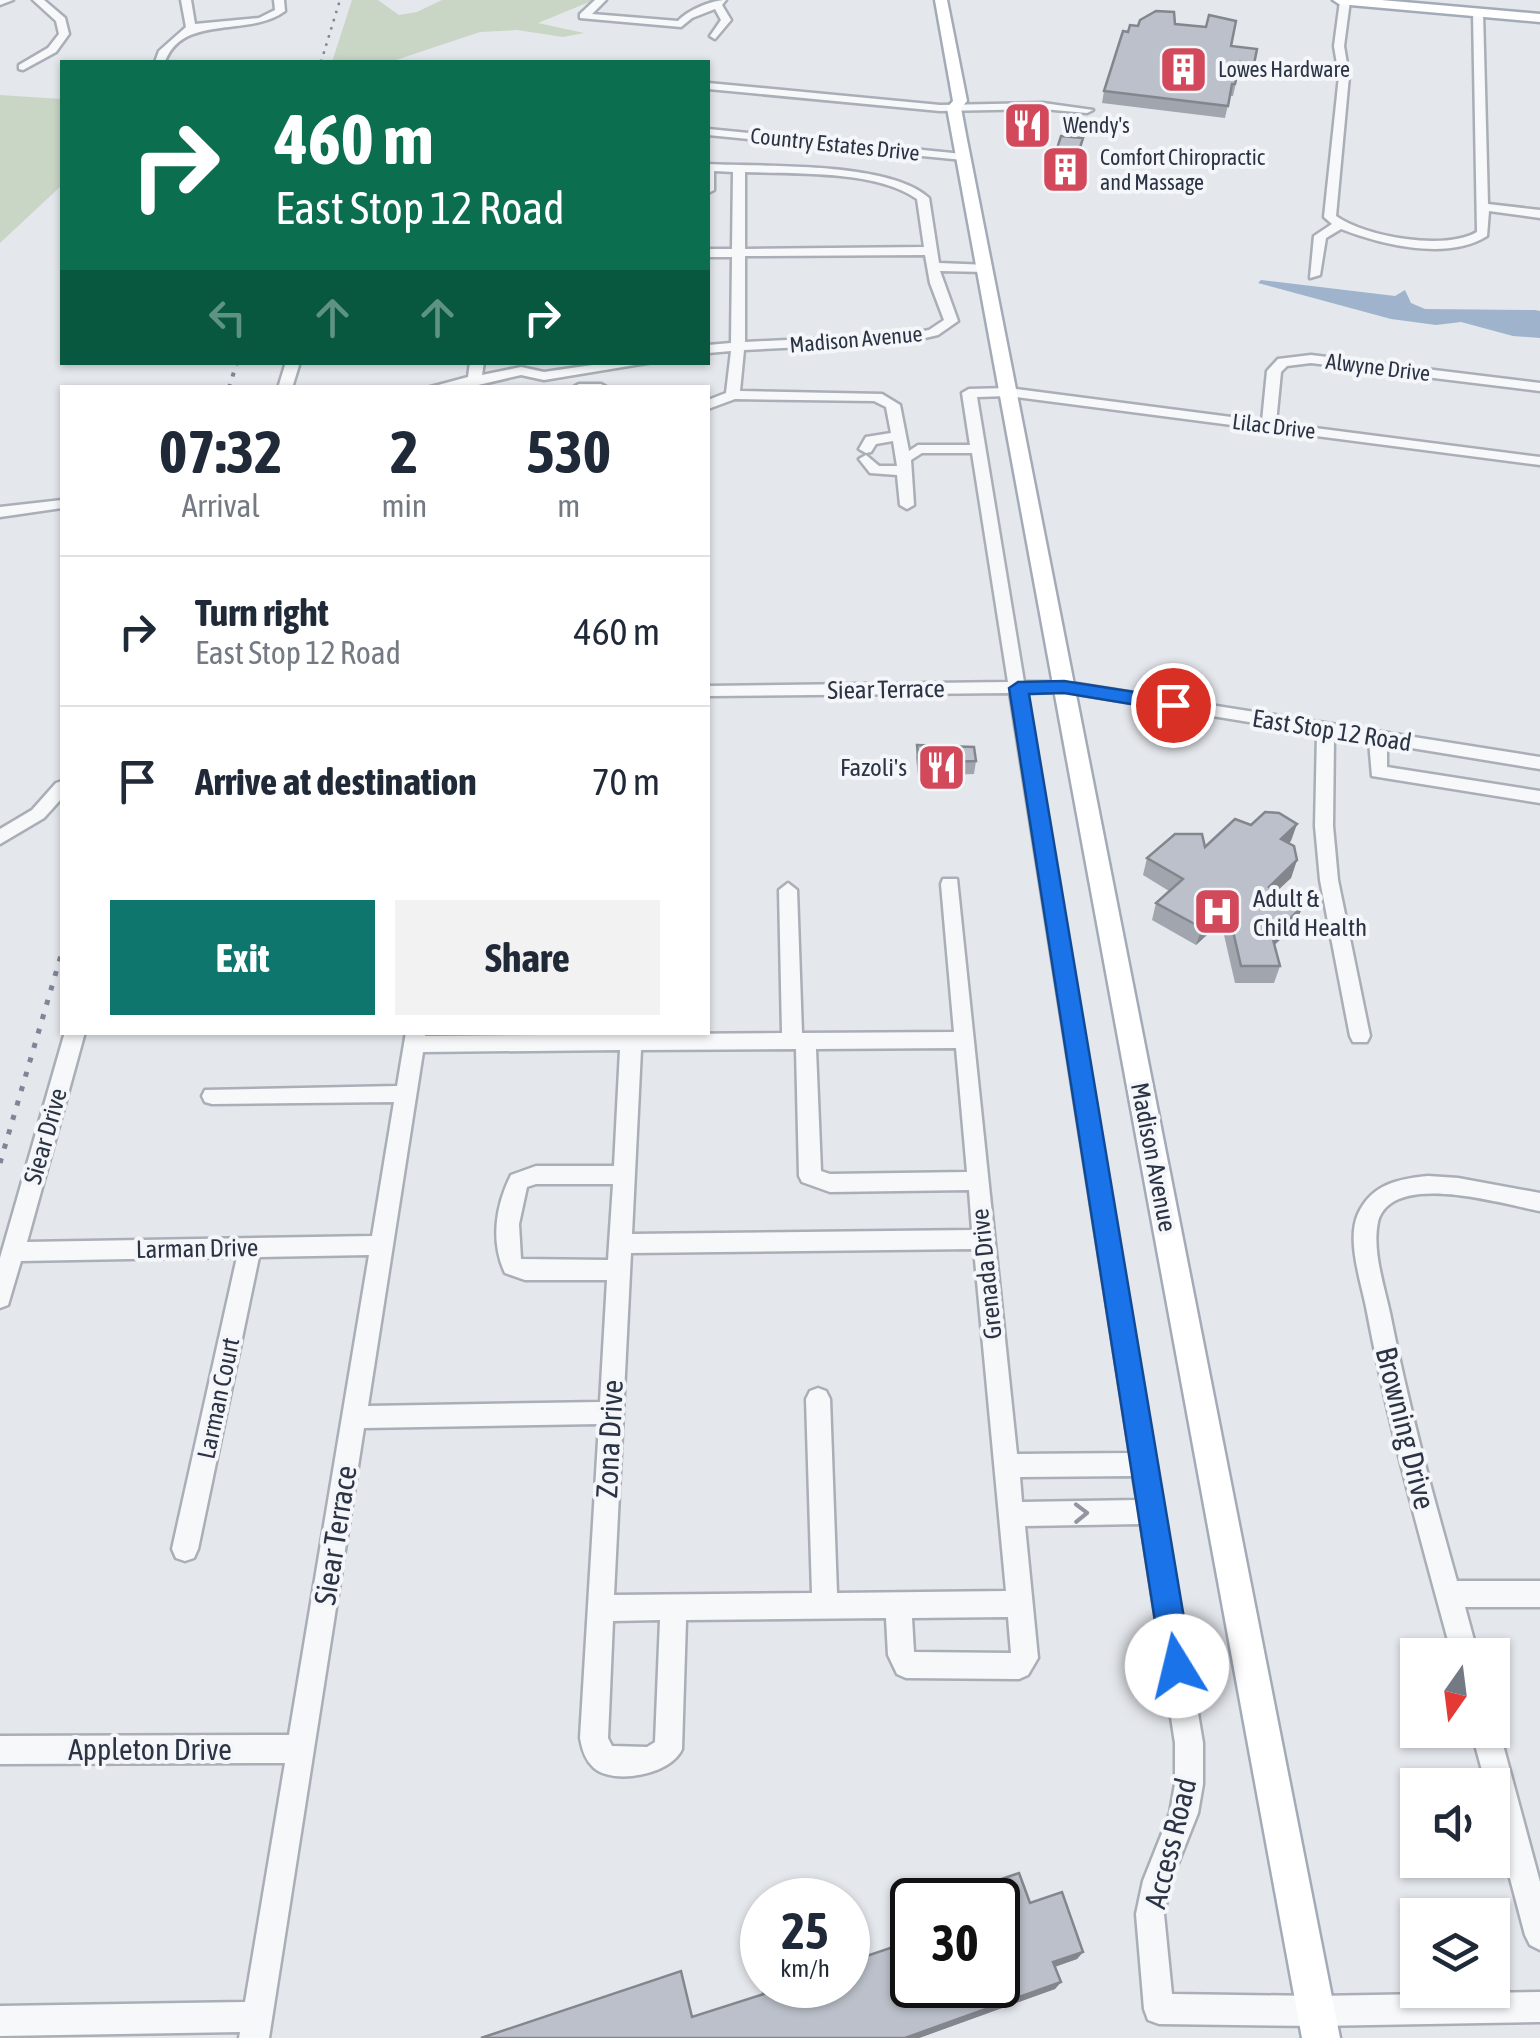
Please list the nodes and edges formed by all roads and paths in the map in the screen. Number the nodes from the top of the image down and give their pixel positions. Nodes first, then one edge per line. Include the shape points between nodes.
1 (8, 0) edge
2 (38, 0) edge
3 (186, 0) edge
4 (280, 0) edge
5 (601, 0) edge
6 (927, 0) edge
7 (940, 0) edge
8 (1342, 0) edge
9 (0, 2) edge
10 (719, 3) edge
11 (1478, 12) junction
12 (1540, 18) edge
13 (190, 28) junction
14 (715, 36) dead end
15 (161, 60) edge
16 (24, 68) dead end
17 (710, 86) edge
18 (954, 108) junction
19 (1087, 110) dead end
20 (710, 132) edge
21 (964, 157) junction
22 (710, 167) edge
23 (738, 169) junction
24 (1483, 207) junction
25 (1540, 214) edge
26 (1338, 227) junction
27 (932, 251) junction
28 (710, 253) edge
29 (739, 253) junction
30 (934, 272) junction
31 (985, 272) junction
32 (1314, 276) dead end
33 (738, 348) junction
34 (710, 349) edge
35 (477, 365) edge
36 (625, 365) edge
37 (522, 367) edge
38 (474, 382) junction
39 (454, 385) edge
40 (1540, 388) edge
41 (1008, 392) junction
42 (733, 395) junction
43 (710, 404) edge
44 (1268, 426) junction
45 (900, 436) junction
46 (979, 454) junction
47 (906, 461) junction
48 (1540, 461) edge
49 (60, 504) edge
50 (907, 505) dead end
51 (0, 512) edge
52 (1064, 687) junction
53 (1018, 688) junction
54 (710, 690) edge
55 (1326, 729) junction
56 (1378, 738) junction
57 (1540, 763) edge
58 (60, 789) edge
59 (1540, 798) edge
60 (0, 838) edge
61 (950, 884) dead end
62 (788, 890) dead end
63 (73, 1035) edge
64 (1360, 1036) dead end
65 (415, 1038) edge
66 (558, 1038) edge
67 (619, 1039) edge
68 (962, 1040) junction
69 (799, 1041) junction
70 (406, 1094) junction
71 (212, 1096) dead end
72 (624, 1175) junction
73 (976, 1181) junction
74 (1540, 1202) edge
75 (983, 1239) junction
76 (620, 1244) junction
77 (382, 1245) junction
78 (250, 1248) junction
79 (13, 1252) junction
80 (619, 1270) junction
81 (0, 1298) edge
82 (818, 1398) dead end
83 (610, 1413) junction
84 (354, 1418) junction
85 (1145, 1464) junction
86 (1004, 1466) junction
87 (1153, 1512) junction
88 (1010, 1514) junction
89 (185, 1549) dead end
90 (1448, 1594) junction
91 (1540, 1594) edge
92 (1020, 1604) junction
93 (898, 1605) junction
94 (674, 1606) junction
95 (825, 1606) junction
96 (600, 1608) junction
97 (1460, 1638) edge
98 (300, 1748) junction
99 (1490, 1748) edge
100 (0, 1750) edge
101 (1540, 1936) edge
102 (1540, 2007) edge
103 (0, 2021) edge
104 (1318, 2025) edge
105 (256, 2028) edge

1 - 9 street
2 - 16 street via 61,20 64,34
3 - 13 street
4 - 13 street via 281,9 267,19
5 - 10 street via 584,16 681,24
6 - 18 main road, Madison Avenue via 946,101
7 - 18 main road, Madison Avenue via 960,101
8 - 11 main road
8 - 26 street via 1344,76 1329,214
10 - 14 street via 726,20
11 - 12 main road
11 - 24 street
13 - 15 street
17 - 18 street
18 - 19 street
18 - 21 main road, Madison Avenue
20 - 21 street, Country Estates Drive
21 - 31 main road, Madison Avenue
22 - 23 street
23 - 27 street, Madison Avenue via 912,188 923,197
23 - 29 street
24 - 25 street
24 - 26 street via 1483,234 1454,245
26 - 32 street via 1320,236
27 - 29 street
27 - 30 street, Madison Avenue
28 - 29 street
29 - 33 street
30 - 31 street
30 - 33 street, Madison Avenue via 951,321 939,332
31 - 41 main road, Madison Avenue
33 - 34 street, Madison Avenue
33 - 42 street
35 - 38 street
36 - 37 street via 544,376
37 - 38 street
38 - 39 street
40 - 44 street, Alwyne Drive via 1291,360 1274,371
41 - 44 street, Lilac Drive
41 - 46 street, Access Road via 970,393
41 - 52 main road, Madison Avenue
42 - 43 street
42 - 45 street via 877,396 893,405
44 - 48 street, Lilac Drive
45 - 47 street
45 - 47 street via 871,440 866,454 874,470
46 - 47 street
46 - 53 street, Access Road
47 - 50 street
49 - 51 street
52 - 53 street, Siear Terrace
52 - 55 street, East Stop 12 Road
52 - 104 main road, Madison Avenue
53 - 54 street, Siear Terrace
53 - 85 street, Access Road
55 - 56 street, East Stop 12 Road
55 - 64 street via 1324,826
56 - 57 street, East Stop 12 Road
56 - 59 street via 1378,772
58 - 60 street via 38,814
61 - 68 street, Grenada Drive
62 - 69 street
63 - 79 street, Siear Drive
65 - 66 street
65 - 70 street, Siear Terrace
66 - 67 street
67 - 69 street
67 - 72 street, Zona Drive
68 - 69 street
68 - 73 street, Grenada Drive
69 - 73 street via 810,1176 830,1183
70 - 71 street
70 - 77 street, Siear Terrace
72 - 76 street, Zona Drive
72 - 80 street via 523,1178 514,1192 507,1254 512,1266 525,1270
73 - 75 street, Grenada Drive
74 - 90 street, Browning Drive via 1421,1183 1378,1200 1366,1222 1398,1412
75 - 76 street
75 - 86 street, Grenada Drive
76 - 80 street, Zona Drive
77 - 78 street, Larman Drive
77 - 84 street, Siear Terrace
78 - 79 street, Larman Drive
78 - 89 street, Larman Court
79 - 81 street, Siear Drive
80 - 83 street, Zona Drive
82 - 95 street
83 - 84 street
83 - 96 street, Zona Drive
84 - 98 street, Siear Terrace
85 - 86 street
85 - 87 street, Access Road
86 - 88 street, Grenada Drive
88 -> 87 street
87 - 104 street, Access Road via 1190,1764 1184,1813 1150,1914 1160,2008
88 - 92 street, Grenada Drive
90 - 91 street
90 - 97 street, Browning Drive
92 - 93 street
92 - 93 street, Grenada Drive via 1026,1653 1018,1666 906,1665
93 - 95 street
94 - 95 street
94 - 96 street
94 - 96 street, Zona Drive via 670,1744 650,1761 615,1762 599,1756 594,1744
98 - 100 street, Appleton Drive
98 - 105 street, Siear Terrace
99 - 101 street
102 - 104 street
103 - 105 street

